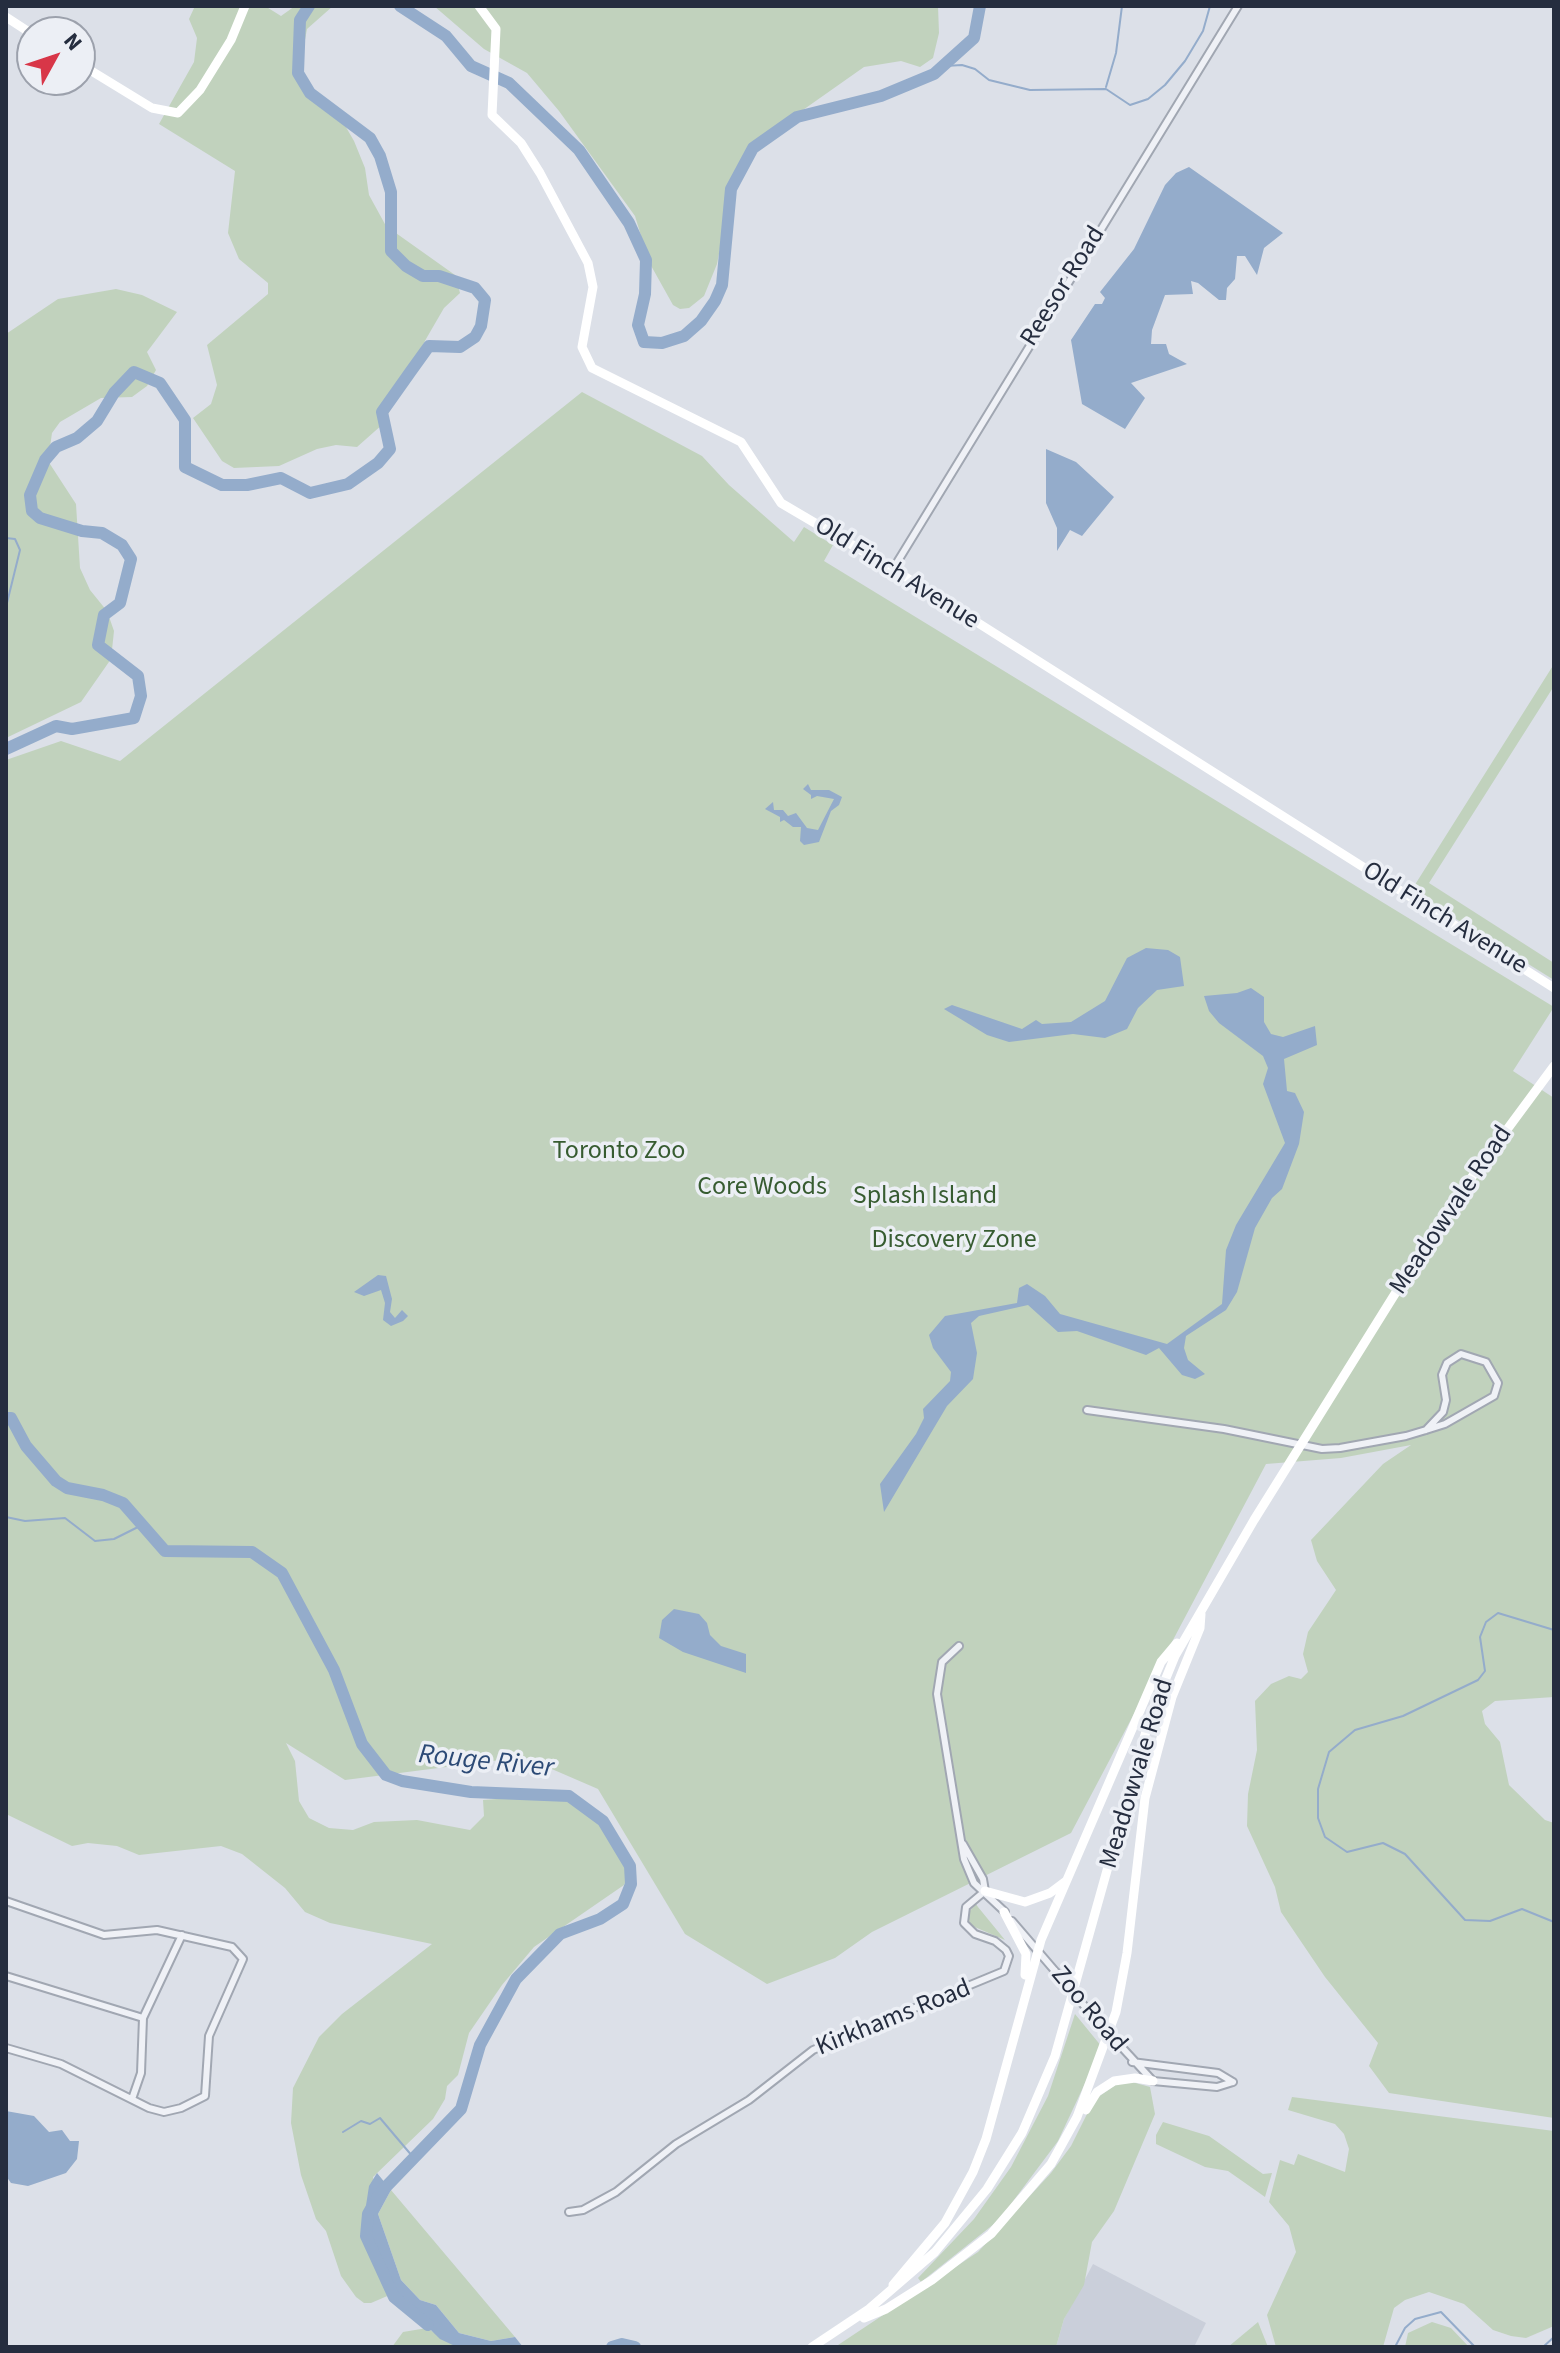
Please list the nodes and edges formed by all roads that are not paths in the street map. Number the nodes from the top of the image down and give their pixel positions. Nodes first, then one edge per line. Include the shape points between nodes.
1 (245, 6) edge
2 (479, 6) edge
3 (1238, 6) edge
4 (96, 74) edge
5 (893, 569) junction
6 (1554, 988) edge
7 (1554, 1066) edge
8 (1087, 1410) dead end
9 (1426, 1430) junction
10 (1300, 1445) junction
11 (1201, 1608) junction
12 (1188, 1631) junction
13 (959, 1646) dead end
14 (1068, 1878) junction
15 (985, 1891) junction
16 (6, 1901) edge
17 (1004, 1912) junction
18 (182, 1935) junction
19 (1037, 1950) junction
20 (6, 1976) edge
21 (1018, 2017) junction
22 (143, 2018) junction
23 (1109, 2035) junction
24 (6, 2048) edge
25 (1132, 2062) junction
26 (1153, 2081) junction
27 (132, 2099) junction
28 (1061, 2150) junction
29 (569, 2212) dead end
30 (884, 2297) junction
31 (849, 2323) junction
32 (812, 2347) edge

1 - 4 main road via 200,90 178,113 152,108
2 - 5 main road, Old Finch Avenue via 496,29 494,120 521,143 588,263 593,287 582,347 592,368 741,442 781,503
3 - 5 street, Reesor Road
5 - 6 main road, Old Finch Avenue
7 - 10 main road, Meadowvale Road via 1446,1212
8 - 10 street
9 - 9 street via 1494,1396 1498,1383 1486,1362 1461,1354 1447,1363 1442,1375 1443,1412
9 - 10 street via 1340,1448
10 - 11 main road, Meadowvale Road
11 - 12 main road, Meadowvale Road
11 - 23 main road via 1200,1628 1176,1683 1145,1798 1127,1953
12 - 14 main road via 1161,1662
12 - 30 main road, Meadowvale Road via 1150,1717 1041,2095 987,2189 935,2252
13 - 15 street, Zoo Road via 942,1662 937,1694 961,1841
14 - 15 main road via 1050,1893 1025,1902
14 - 19 main road
15 - 17 street, Zoo Road
15 - 29 street, Kirkhams Road via 966,1907 964,1923 1006,1950 1004,1971 813,2050 616,2192
16 - 18 street via 104,1935 157,1930
17 - 19 street, Zoo Road
17 - 21 main road via 1026,1954
18 - 22 street
18 - 27 street via 232,1947 243,1959 209,2036 205,2096 164,2112
19 - 21 main road
19 - 23 street, Zoo Road, bridge
20 - 22 street
21 - 30 main road via 986,2139 963,2193
22 - 27 street via 141,2073
23 - 25 street, Zoo Road
23 - 28 main road
24 - 27 street via 61,2064
25 - 26 street
25 - 26 street, Zoo Road via 1218,2073 1233,2082 1217,2087
26 - 28 main road via 1114,2081 1097,2092
28 - 31 main road via 1020,2204 979,2245 886,2309
30 - 31 main road, Meadowvale Road
31 - 32 main road, Meadowvale Road

